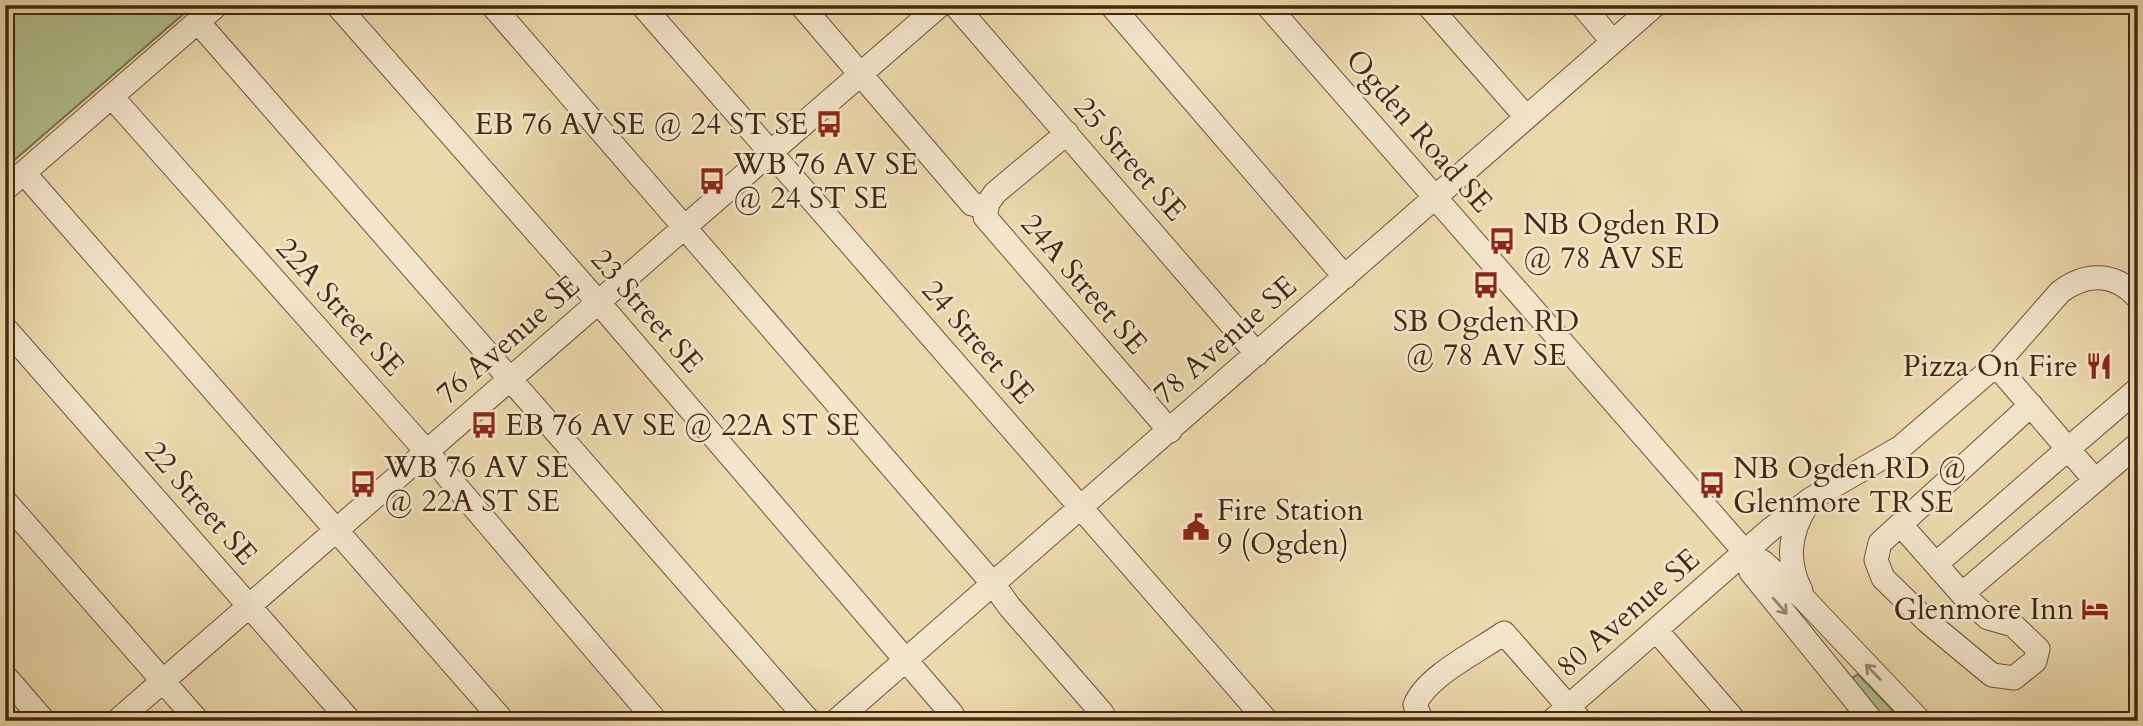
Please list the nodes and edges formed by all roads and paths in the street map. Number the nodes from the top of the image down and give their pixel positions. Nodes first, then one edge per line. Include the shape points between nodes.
1 (217, 5) edge
2 (337, 5) edge
3 (492, 5) edge
4 (642, 5) edge
5 (801, 5) edge
6 (940, 5) edge
7 (955, 5) edge
8 (1111, 5) edge
9 (1267, 5) edge
10 (1428, 5) edge
11 (1582, 5) edge
12 (1655, 5) edge
13 (198, 22) junction
14 (1613, 41) junction
15 (861, 75) junction
16 (112, 97) junction
17 (1526, 117) junction
18 (1067, 134) junction
19 (770, 153) junction
20 (24, 173) junction
21 (5, 189) edge
22 (1436, 197) junction
23 (986, 208) junction
24 (685, 227) junction
25 (1345, 276) junction
26 (2138, 298) edge
27 (599, 303) junction
28 (5, 328) edge
29 (1257, 354) junction
30 (1996, 365) junction
31 (511, 379) junction
32 (2138, 388) edge
33 (2031, 405) junction
34 (1170, 430) junction
35 (2138, 444) edge
36 (2068, 449) junction
37 (427, 452) junction
38 (2095, 480) junction
39 (1811, 499) junction
40 (5, 501) edge
41 (1082, 508) junction
42 (1901, 525) junction
43 (337, 530) junction
44 (1745, 552) junction
45 (1936, 564) junction
46 (994, 584) junction
47 (1962, 594) junction
48 (1805, 600) junction
49 (249, 606) junction
50 (1656, 630) junction
51 (905, 661) junction
52 (5, 676) edge
53 (163, 681) junction
54 (952, 714) dead end
55 (1567, 716) edge
56 (44, 721) edge
57 (117, 721) edge
58 (198, 721) edge
59 (350, 721) edge
60 (503, 721) edge
61 (656, 721) edge
62 (809, 721) edge
63 (836, 721) edge
64 (1106, 721) edge
65 (1267, 721) edge
66 (1422, 721) edge
67 (1735, 721) edge
68 (1872, 721) edge
69 (1920, 721) edge

1 - 13 street
2 - 27 street, 23 Street SE
3 - 24 street
4 - 19 street, 24 Street SE
5 - 15 street
6 - 15 street, 76 Avenue SE
7 - 18 street, 25 Street SE
8 - 25 street
9 - 22 street, Ogden Road SE
10 - 17 street
11 - 14 street
12 - 14 street, 78 Avenue SE
13 - 16 street
13 - 31 street
14 - 17 street, 78 Avenue SE
15 - 19 street, 76 Avenue SE
15 - 23 street via 972,204
16 - 20 street
16 - 37 street, 22A Street SE
17 - 22 street, 78 Avenue SE
18 - 23 street via 995,193
18 - 29 street, 25 Street SE
19 - 24 street, 76 Avenue SE
19 - 41 street, 24 Street SE
20 - 21 street
20 - 43 street
22 - 25 street, 78 Avenue SE
22 - 44 street, Ogden Road SE
23 - 34 street, 24A Street SE via 988,222
24 - 27 street, 76 Avenue SE
24 - 46 street
25 - 29 street, 78 Avenue SE
26 - 30 street, 80 Avenue SE via 2111,279 2090,276 2073,282
27 - 31 street, 76 Avenue SE
27 - 51 street, 23 Street SE
28 - 49 street, 22 Street SE
29 - 34 street, 78 Avenue SE
30 - 33 street
30 - 39 street, 80 Avenue SE via 1901,446
31 - 37 street, 76 Avenue SE
31 - 62 street
32 - 36 street
33 - 36 street
33 - 42 street
34 - 41 street, 78 Avenue SE
35 - 38 street
36 - 38 street
36 - 45 street
37 - 43 street, 76 Avenue SE
37 - 61 street, 22A Street SE
38 - 47 street
39 - 44 street, 80 Avenue SE
39 - 48 street via 1794,533 1789,562
40 - 53 street
41 - 46 street, 78 Avenue SE
41 - 65 street, 24 Street SE
42 - 45 street
42 - 47 street via 1880,543 1876,560 1883,578 1992,676 2014,678 2035,661 2038,649 2013,625 1988,618
43 - 49 street, 76 Avenue SE
43 - 60 street
44 - 48 street, Ogden Road SE
44 - 50 street, 80 Avenue SE
44 -> 68 street, Ogden Road SE via 1751,572
45 - 47 street
46 - 51 street, 78 Avenue SE
46 - 64 street
69 -> 48 street, Ogden Road SE
49 - 53 street, 76 Avenue SE
49 - 59 street, 22 Street SE
50 - 55 street, 80 Avenue SE
50 - 67 street
51 - 54 street, 23 Street SE
51 - 63 street, 78 Avenue SE
52 - 56 street
53 - 57 street, 76 Avenue SE
53 - 58 street
55 - 66 street via 1504,633 1419,696 1415,705

